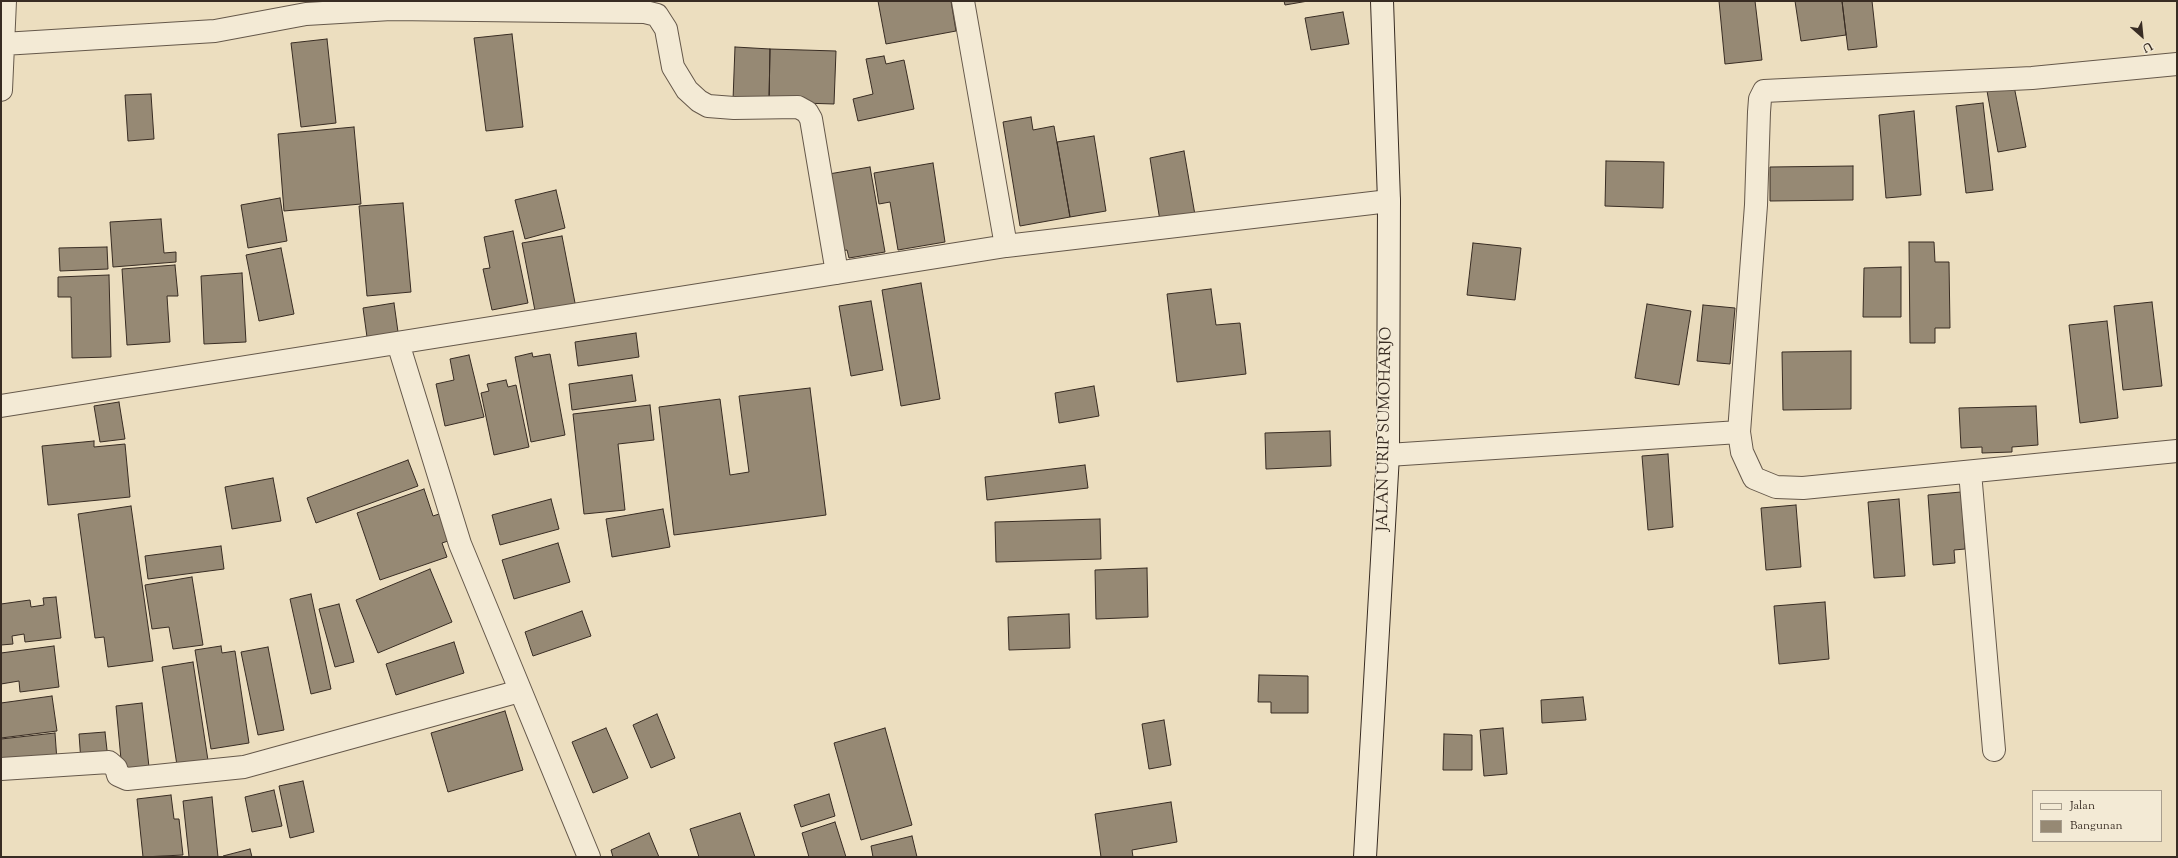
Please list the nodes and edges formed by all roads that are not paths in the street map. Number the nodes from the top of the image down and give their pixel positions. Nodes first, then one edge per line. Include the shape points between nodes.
1 (5, 1) edge
2 (963, 1) edge
3 (1382, 1) edge
4 (3, 44) junction
5 (2177, 64) edge
6 (1, 90) edge
7 (1389, 202) junction
8 (1006, 246) junction
9 (837, 273) junction
10 (398, 343) junction
11 (1, 406) edge
12 (1740, 432) junction
13 (2177, 451) edge
14 (1388, 455) junction
15 (1970, 472) junction
16 (520, 691) junction
17 (1994, 750) dead end
18 (1, 769) edge
19 (589, 857) edge
20 (1365, 857) edge

1 - 4 street
2 - 8 street
3 - 7 street, JALAN URIP SUMOHARJO
4 - 6 street
4 - 9 street via 215,31 306,14 391,9 645,12 657,15 666,29 674,67 687,90 699,101 708,106 734,108 798,107 807,112 811,119
5 - 12 street via 2032,78 1764,91 1759,112 1756,205
7 - 8 street
7 - 14 street, JALAN URIP SUMOHARJO
8 - 9 street
9 - 10 street
10 - 11 street
10 - 16 street via 460,544
12 - 14 street
12 - 15 street via 1742,452 1754,478 1776,487 1803,488
13 - 15 street
14 - 20 street, JALAN URIP SUMOHARJO
15 - 17 street
16 - 18 street via 244,767 127,779 118,775 116,768 109,762
16 - 19 street

